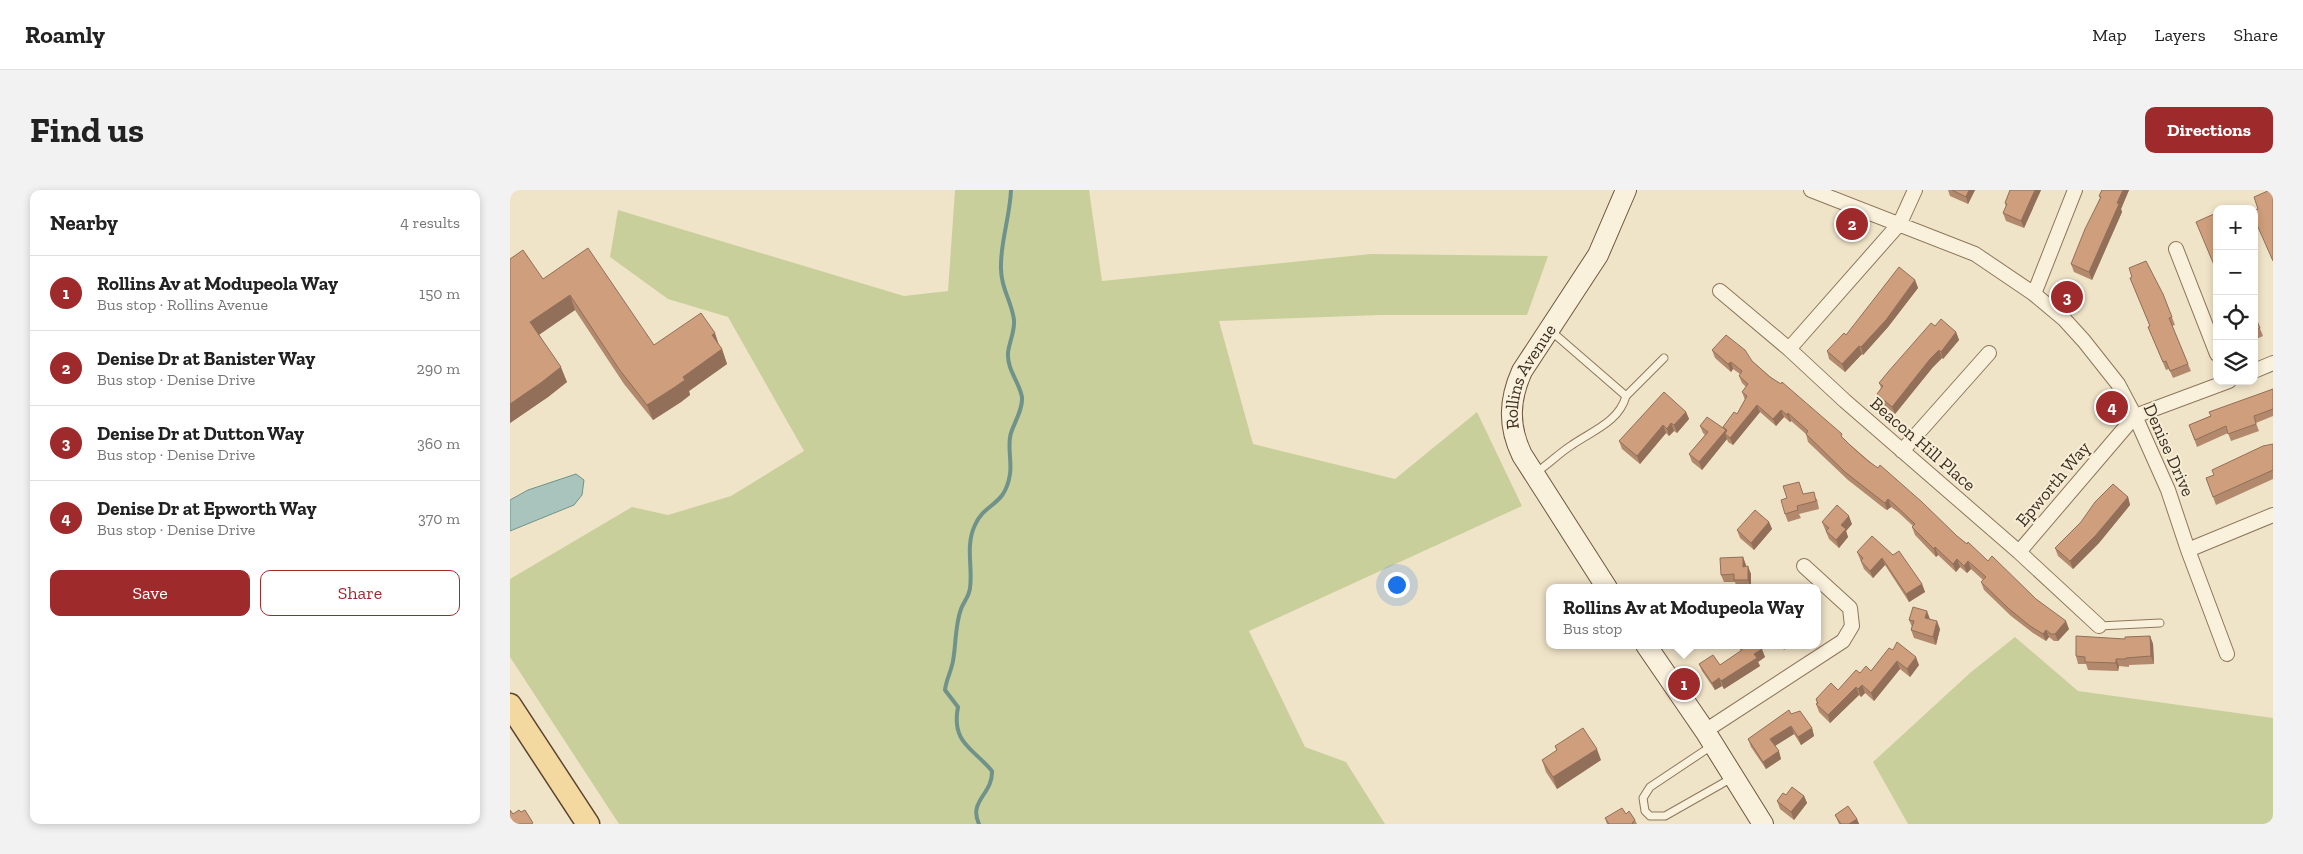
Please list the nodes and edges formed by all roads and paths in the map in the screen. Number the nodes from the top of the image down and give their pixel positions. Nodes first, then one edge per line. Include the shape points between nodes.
1 (1626, 190) edge
2 (1811, 190) edge
3 (1915, 190) edge
4 (2075, 190) edge
5 (1900, 224) junction
6 (2176, 249) dead end
7 (1720, 291) dead end
8 (2034, 294) junction
9 (1549, 329) junction
10 (2213, 344) edge
11 (1789, 349) junction
12 (1989, 353) dead end
13 (1664, 358) dead end
14 (2273, 363) edge
15 (2258, 369) edge
16 (2220, 385) edge
17 (1626, 396) junction
18 (2135, 416) junction
19 (1902, 451) junction
20 (1533, 474) junction
21 (2273, 515) edge
22 (2188, 550) junction
23 (2020, 552) junction
24 (1804, 566) dead end
25 (1603, 584) edge
26 (2160, 623) dead end
27 (2099, 626) joint
28 (1649, 649) edge
29 (2227, 654) dead end
30 (510, 705) edge
31 (1709, 738) junction
32 (1734, 777) junction
33 (588, 824) edge
34 (1763, 824) edge

1 - 9 street, Rollins Avenue via 1598,255
2 - 5 street, Denise Drive
3 - 5 street
4 - 8 street
5 - 8 street, Denise Drive via 1975,254
5 - 11 street
6 - 10 street
7 - 11 street, Beacon Hill Place
8 - 18 street, Denise Drive via 2064,319 2090,348 2118,384
9 - 17 lane
9 - 20 street, Rollins Avenue via 1522,370 1510,412 1517,446
11 - 19 street, Beacon Hill Place
12 - 19 street
13 - 17 lane
14 - 15 street
16 - 18 street
17 - 20 lane via 1615,417
18 - 22 street, Denise Drive via 2168,490
18 - 23 street, Epworth Way
19 - 23 street, Beacon Hill Place
20 - 25 street, Rollins Avenue
21 - 22 street
22 - 29 street, Denise Drive
23 - 27 street, Beacon Hill Place
24 - 31 street via 1850,608 1852,626 1843,641
26 - 27 lane
28 - 31 street
30 - 33 main road
31 - 32 street
31 - 32 lane via 1650,787 1643,798 1645,811 1650,816 1665,816
32 - 34 street

